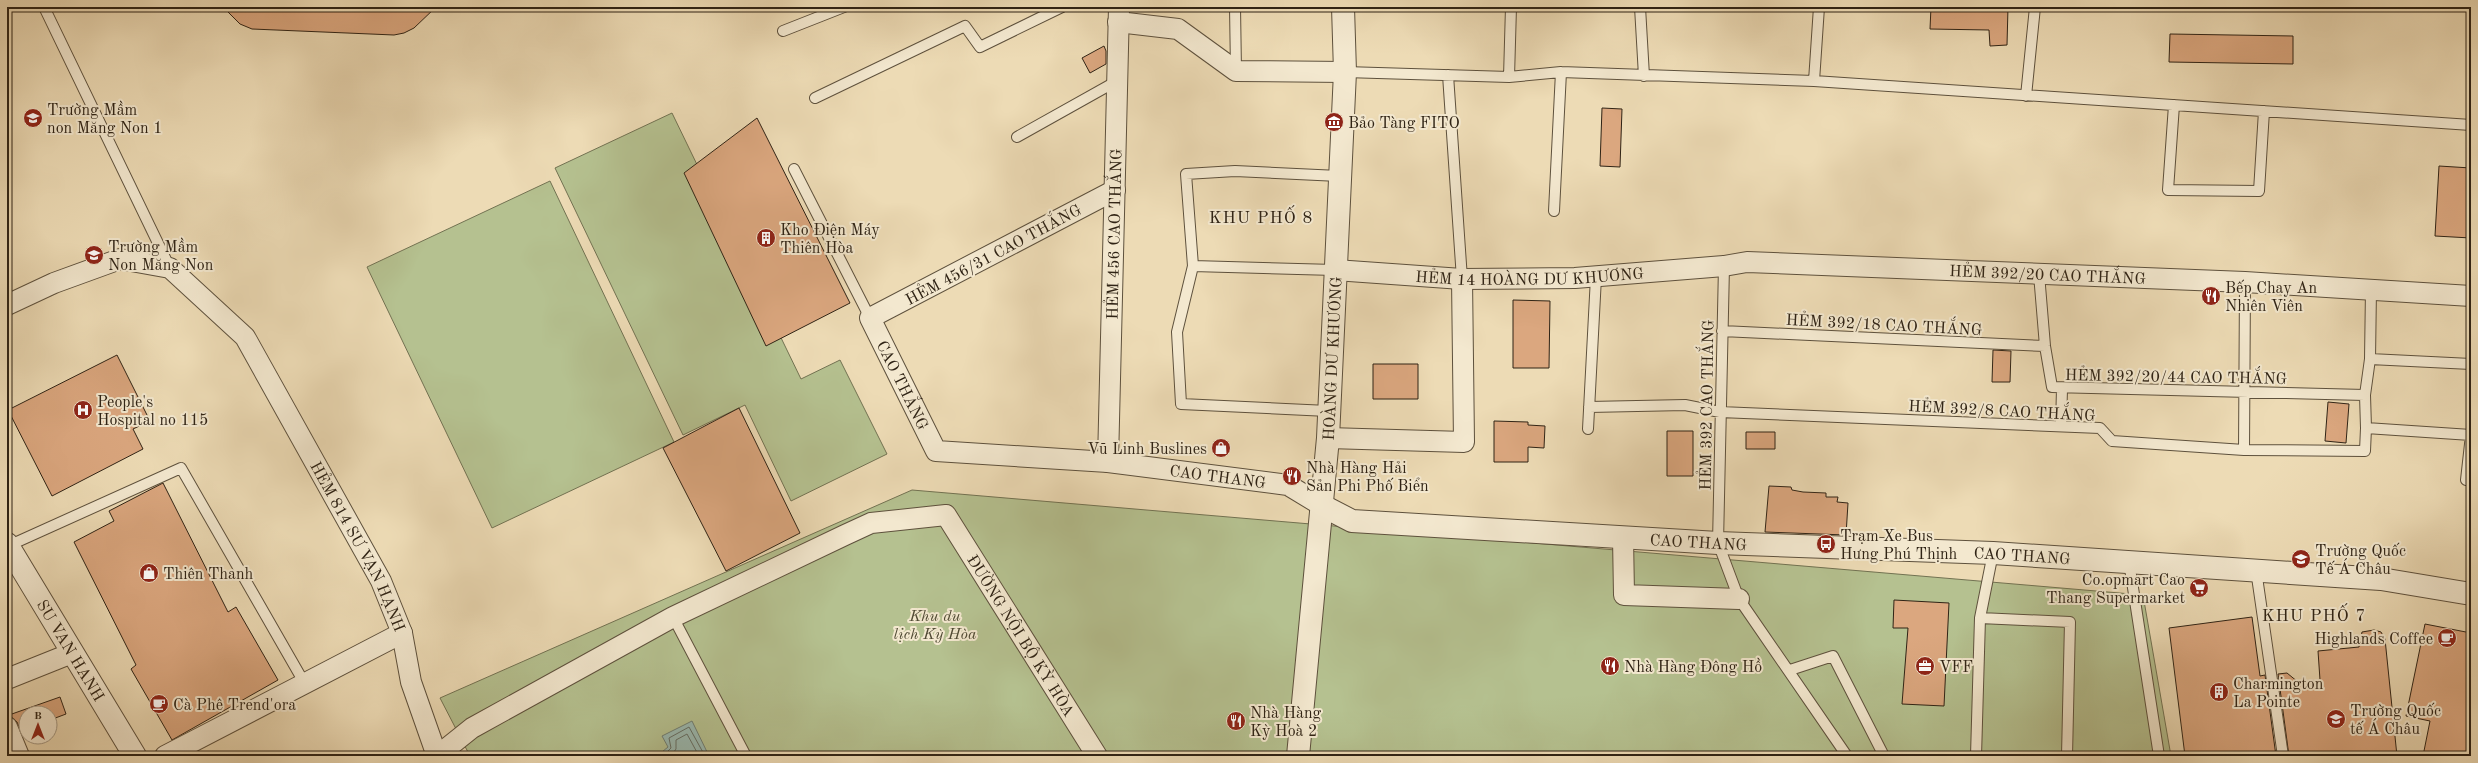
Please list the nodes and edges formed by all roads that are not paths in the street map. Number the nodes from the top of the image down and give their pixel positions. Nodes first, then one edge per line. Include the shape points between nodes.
1 (44, 7) edge
2 (844, 7) edge
3 (1062, 7) edge
4 (1235, 7) edge
5 (1343, 7) edge
6 (1511, 7) edge
7 (1640, 7) edge
8 (1819, 7) edge
9 (2035, 7) edge
10 (1118, 15) edge
11 (783, 31) dead end
12 (1236, 71) junction
13 (1345, 72) junction
14 (1562, 72) junction
15 (1448, 75) junction
16 (1644, 76) junction
17 (1509, 77) junction
18 (1117, 81) junction
19 (1814, 81) junction
20 (2026, 96) junction
21 (815, 98) dead end
22 (2174, 105) junction
23 (2264, 111) junction
24 (2471, 125) edge
25 (1017, 137) dead end
26 (794, 169) dead end
27 (1339, 176) junction
28 (1115, 190) junction
29 (1554, 211) dead end
30 (1193, 266) junction
31 (1724, 266) junction
32 (170, 268) junction
33 (1335, 270) junction
34 (2039, 274) junction
35 (1596, 277) junction
36 (1462, 279) junction
37 (2245, 282) junction
38 (2371, 289) junction
39 (2471, 296) edge
40 (7, 305) edge
41 (870, 318) junction
42 (1722, 331) junction
43 (2045, 346) junction
44 (2370, 359) junction
45 (2471, 364) edge
46 (2062, 389) junction
47 (2245, 392) junction
48 (2365, 395) junction
49 (1589, 407) junction
50 (1328, 411) junction
51 (1720, 412) junction
52 (2061, 426) junction
53 (2366, 428) junction
54 (1588, 429) dead end
55 (2471, 435) edge
56 (1328, 438) junction
57 (2244, 450) junction
58 (1108, 462) junction
59 (2466, 480) dead end
60 (1321, 505) junction
61 (1624, 537) junction
62 (1718, 543) junction
63 (8, 545) edge
64 (1993, 553) junction
65 (2129, 562) junction
66 (2256, 570) junction
67 (2471, 594) edge
68 (1739, 600) junction
69 (673, 617) junction
70 (1980, 618) junction
71 (402, 633) junction
72 (72, 654) junction
73 (1790, 670) junction
74 (7, 679) edge
75 (305, 684) junction
76 (7, 727) edge
77 (18, 756) edge
78 (135, 756) edge
79 (165, 756) edge
80 (437, 756) edge
81 (746, 756) edge
82 (1097, 756) edge
83 (1298, 756) edge
84 (1847, 756) edge
85 (1884, 756) edge
86 (1976, 756) edge
87 (2067, 756) edge
88 (2159, 756) edge
89 (2283, 756) edge

1 - 32 lane
2 - 11 lane
3 - 21 lane via 980,47 965,26
4 - 12 lane
5 - 13 street, HOÀNG DƯ KHƯƠNG
6 - 17 lane
7 - 16 lane
8 - 19 lane
9 - 20 lane
10 - 12 street via 1178,29
10 - 18 street, HẺM 456 CAO THẮNG
12 - 13 street
13 - 15 lane
13 - 27 street, HOÀNG DƯ KHƯƠNG
14 - 16 lane
14 - 17 lane
14 - 29 lane
15 - 17 lane
15 - 36 lane
16 - 19 lane
18 - 25 lane
18 - 28 street, HẺM 456 CAO THẮNG
19 - 20 lane
20 - 22 lane
22 - 23 lane
22 - 23 lane via 2168,190 2259,191
23 - 24 lane
26 - 41 lane
27 - 30 lane via 1235,171 1186,174
27 - 33 street, HOÀNG DƯ KHƯƠNG
28 - 41 street, HẺM 456/31 CAO THẮNG
28 - 58 street, HẺM 456 CAO THẮNG
30 - 33 lane
30 - 50 lane via 1177,332 1181,404
31 - 34 street, HẺM 392/20 CAO THẮNG via 1747,262
31 - 35 street, HẺM 14 HOÀNG DƯ KHƯƠNG
31 - 42 lane, HẺM 392 CAO THẮNG
32 - 40 street via 120,259 54,283
32 - 71 street, HẺM 814 SƯ VẠN HẠNH via 245,336 380,582
33 - 36 street, HẺM 14 HOÀNG DƯ KHƯƠNG
33 - 50 street, HOÀNG DƯ KHƯƠNG
34 - 37 street, HẺM 392/20 CAO THẮNG
34 - 43 lane, HẺM 392/20/44 CAO THẮNG
35 - 36 street, HẺM 14 HOÀNG DƯ KHƯƠNG
35 - 49 lane
36 - 56 street via 1464,442
37 - 38 street, HẺM 392/20 CAO THẮNG
37 - 47 lane
38 - 39 street, HẺM 392/20 CAO THẮNG
38 - 44 lane
41 - 58 street, CAO THANG via 936,451
42 - 43 lane, HẺM 392/18 CAO THẮNG
42 - 51 lane, HẺM 392 CAO THẮNG
43 - 46 lane, HẺM 392/20/44 CAO THẮNG via 2052,387
44 - 45 lane
44 - 48 lane
46 - 47 lane, HẺM 392/20/44 CAO THẮNG
46 - 52 lane
47 - 48 lane, HẺM 392/20/44 CAO THẮNG
47 - 57 lane
48 - 53 lane
49 - 51 lane, HẺM 392/8 CAO THẮNG via 1685,405
49 - 54 lane
50 - 56 street, HOÀNG DƯ KHƯƠNG
51 - 52 lane, HẺM 392/8 CAO THẮNG
51 - 62 lane, HẺM 392 CAO THẮNG
52 - 57 lane, HẺM 392/8 CAO THẮNG via 2100,428 2112,441
53 - 55 lane
53 - 57 lane, HẺM 392/8 CAO THẮNG via 2365,451
55 - 59 lane
56 - 60 street, HOÀNG DƯ KHƯƠNG
58 - 60 street, CAO THANG via 1288,485
60 - 61 street, CAO THANG via 1352,521
60 - 83 street, HOÀNG DƯ KHƯƠNG
61 - 62 street, CAO THANG
61 - 68 street via 1624,595
62 - 64 street, CAO THANG
62 - 68 lane
63 - 72 street, SU VAN HANH
63 - 75 lane via 181,468
64 - 65 street, CAO THANG
64 - 70 lane
65 - 66 street, CAO THANG
65 - 88 lane
66 - 67 street, CAO THANG via 2381,579
66 - 89 lane
68 - 73 lane
69 - 80 street via 472,728
69 - 81 lane
69 - 82 street, ĐƯỜNG NỘI BỘ KỲ HÒA via 871,523 946,515
70 - 86 lane
70 - 87 lane via 2070,622
71 - 75 street, HẺM 814 SƯ VẠN HẠNH
71 - 80 street via 411,682
72 - 74 street
72 - 78 street, SU VAN HANH
73 - 84 lane
73 - 85 lane via 1833,656
75 - 79 street, HẺM 814 SƯ VẠN HẠNH
76 - 77 street

